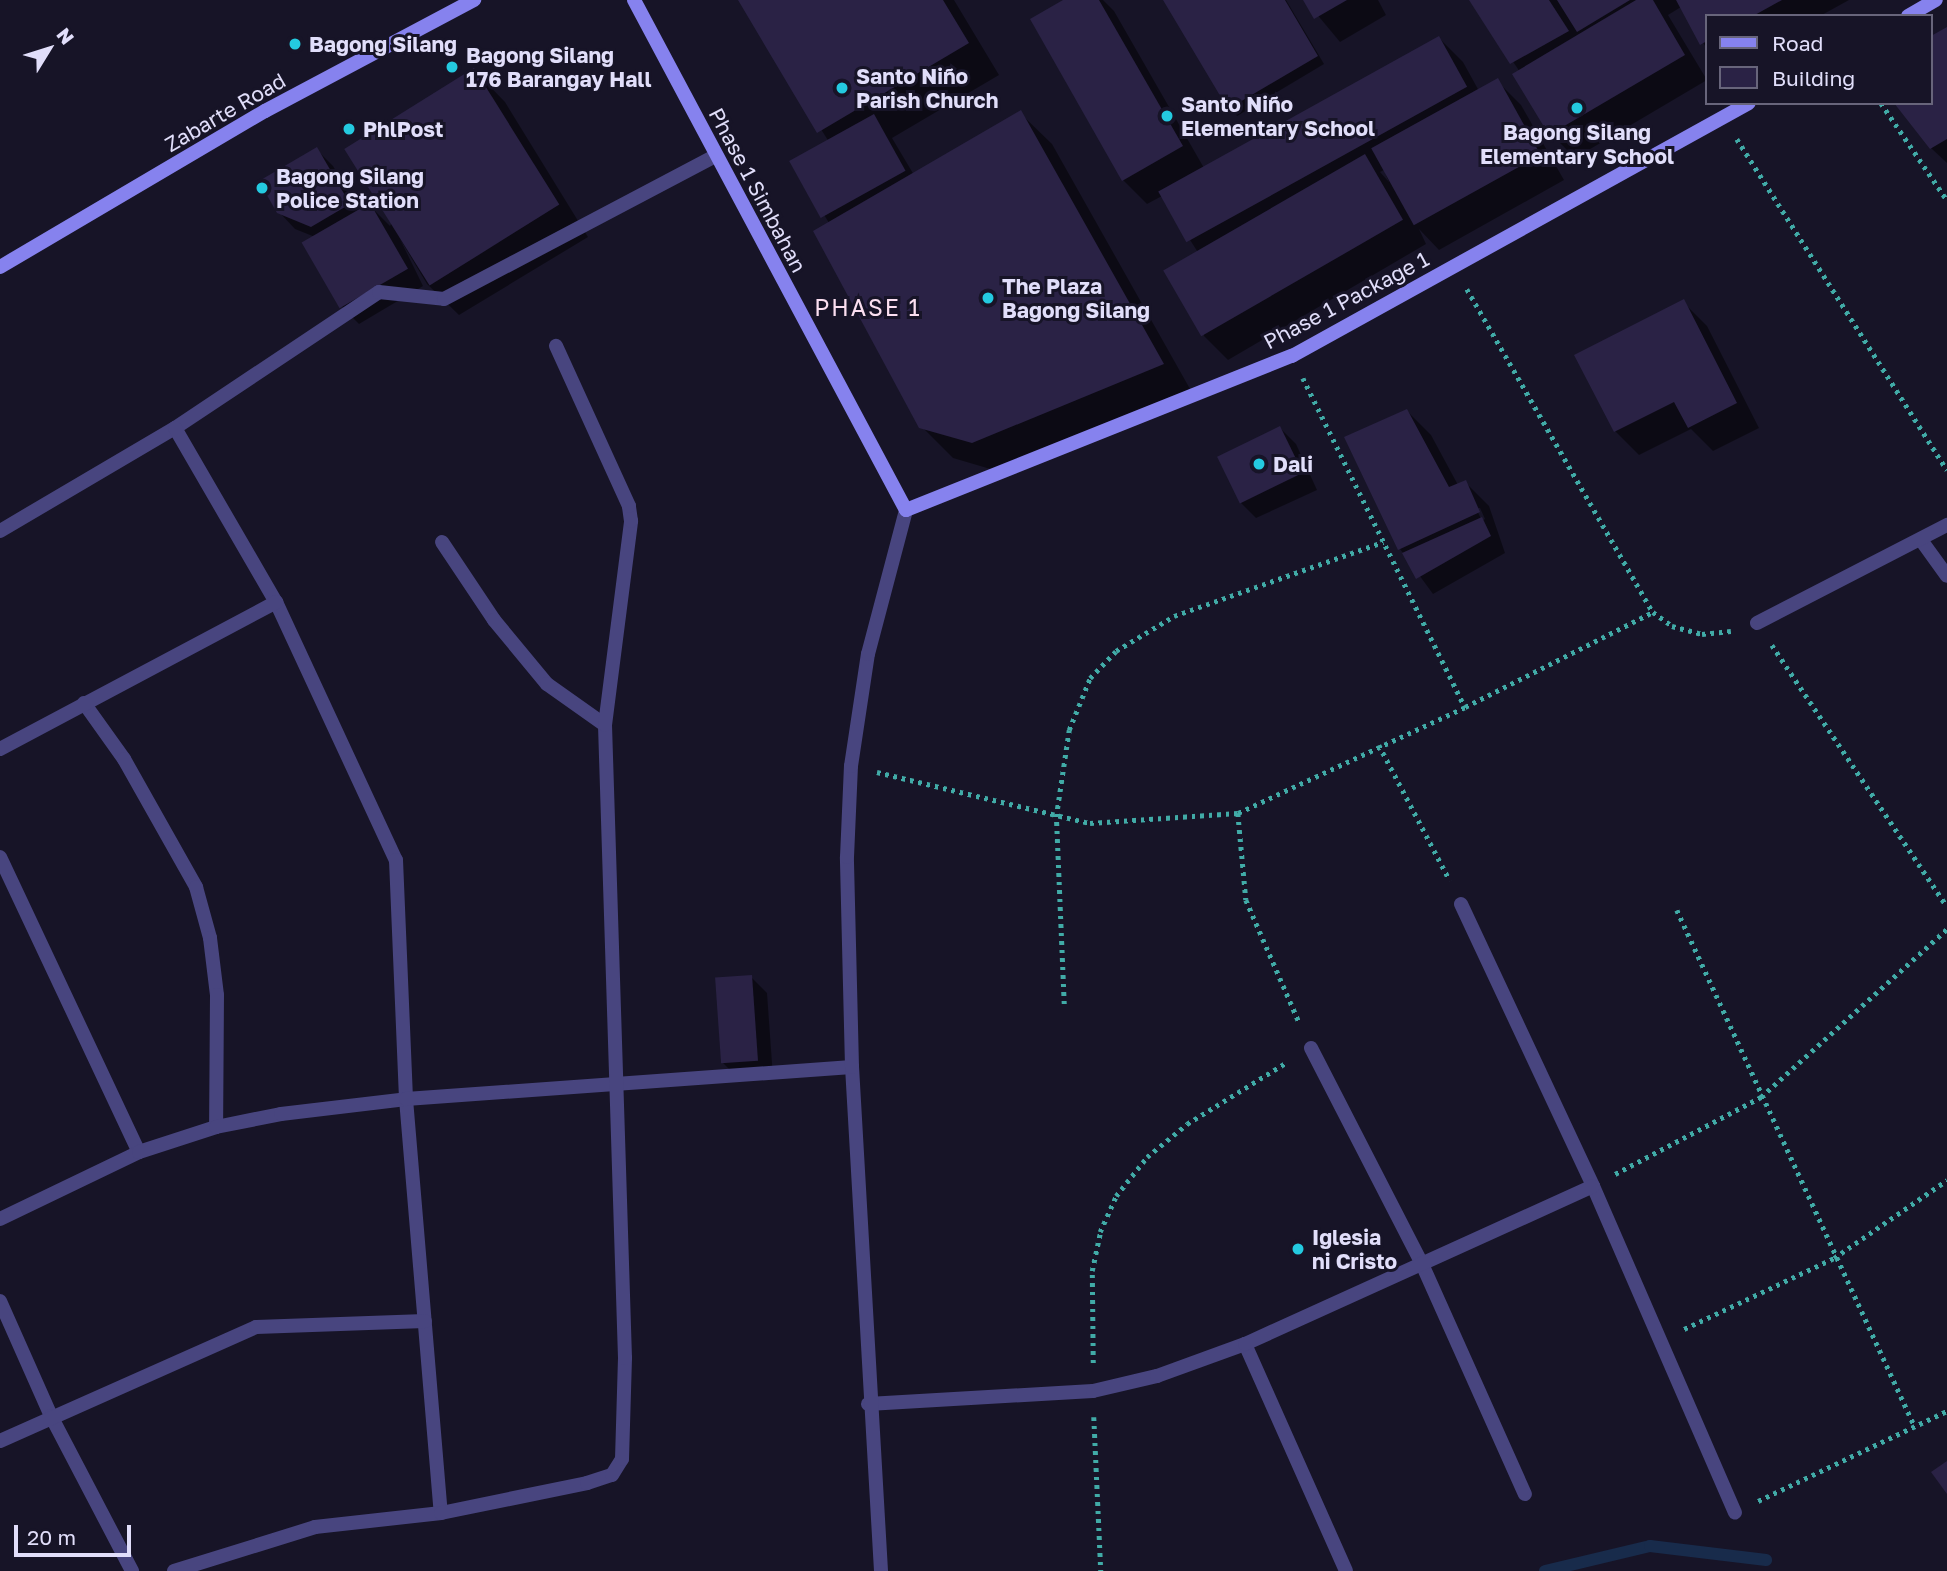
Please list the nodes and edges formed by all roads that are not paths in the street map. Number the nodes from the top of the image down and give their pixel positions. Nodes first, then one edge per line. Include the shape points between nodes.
1 (474, 0) edge
2 (634, 0) edge
3 (1936, 0) edge
4 (1912, 14) edge
5 (1745, 105) edge
6 (715, 156) junction
7 (0, 267) edge
8 (556, 346) dead end
9 (175, 428) junction
10 (906, 510) junction
11 (1947, 526) edge
12 (0, 531) edge
13 (1921, 540) junction
14 (442, 542) dead end
15 (1947, 576) edge
16 (276, 602) junction
17 (1757, 623) road end
18 (84, 702) junction
19 (605, 725) junction
20 (0, 749) edge
21 (0, 857) edge
22 (1461, 904) road end
23 (1311, 1048) road end
24 (852, 1067) junction
25 (615, 1086) junction
26 (406, 1099) junction
27 (216, 1127) junction
28 (139, 1152) junction
29 (1593, 1186) junction
30 (0, 1219) edge
31 (1422, 1264) junction
32 (0, 1301) edge
33 (425, 1321) junction
34 (1245, 1344) junction
35 (868, 1404) junction
36 (51, 1416) junction
37 (0, 1441) edge
38 (1525, 1494) dead end
39 (1735, 1512) road end
40 (441, 1513) junction
41 (132, 1571) edge
42 (174, 1571) edge
43 (881, 1571) edge
44 (1346, 1571) edge

1 - 7 main road, Zabarte Road via 265,111
2 - 6 main road, Phase 1 Simbahan
3 - 4 main road
5 - 10 main road, Phase 1 Package 1 via 1292,356
6 - 9 street via 444,299 379,292
6 - 10 main road, Phase 1 Simbahan
8 - 19 street via 629,506 627,562
9 - 12 street
9 - 16 street
10 - 24 street via 868,654 851,766 847,857
11 - 13 street
13 - 15 street
13 - 17 street
14 - 19 street via 494,620 547,684
16 - 18 street
16 - 26 street via 396,860
18 - 20 street
18 - 27 street via 124,759 196,887 210,938 217,995
19 - 25 street
21 - 28 street
22 - 29 street
23 - 31 street
24 - 25 street
24 - 35 street
25 - 26 street
25 - 40 street via 625,1358 625,1446 618,1469 587,1483
26 - 27 street
26 - 33 street
27 - 28 street
28 - 30 street
29 - 31 street
29 - 39 street
31 - 34 street
31 - 38 street
32 - 36 street
33 - 36 street via 256,1327
33 - 40 street
34 - 35 street via 1157,1376 1093,1391
34 - 44 street
35 - 43 street
36 - 37 street
36 - 41 street
40 - 42 street via 315,1527

